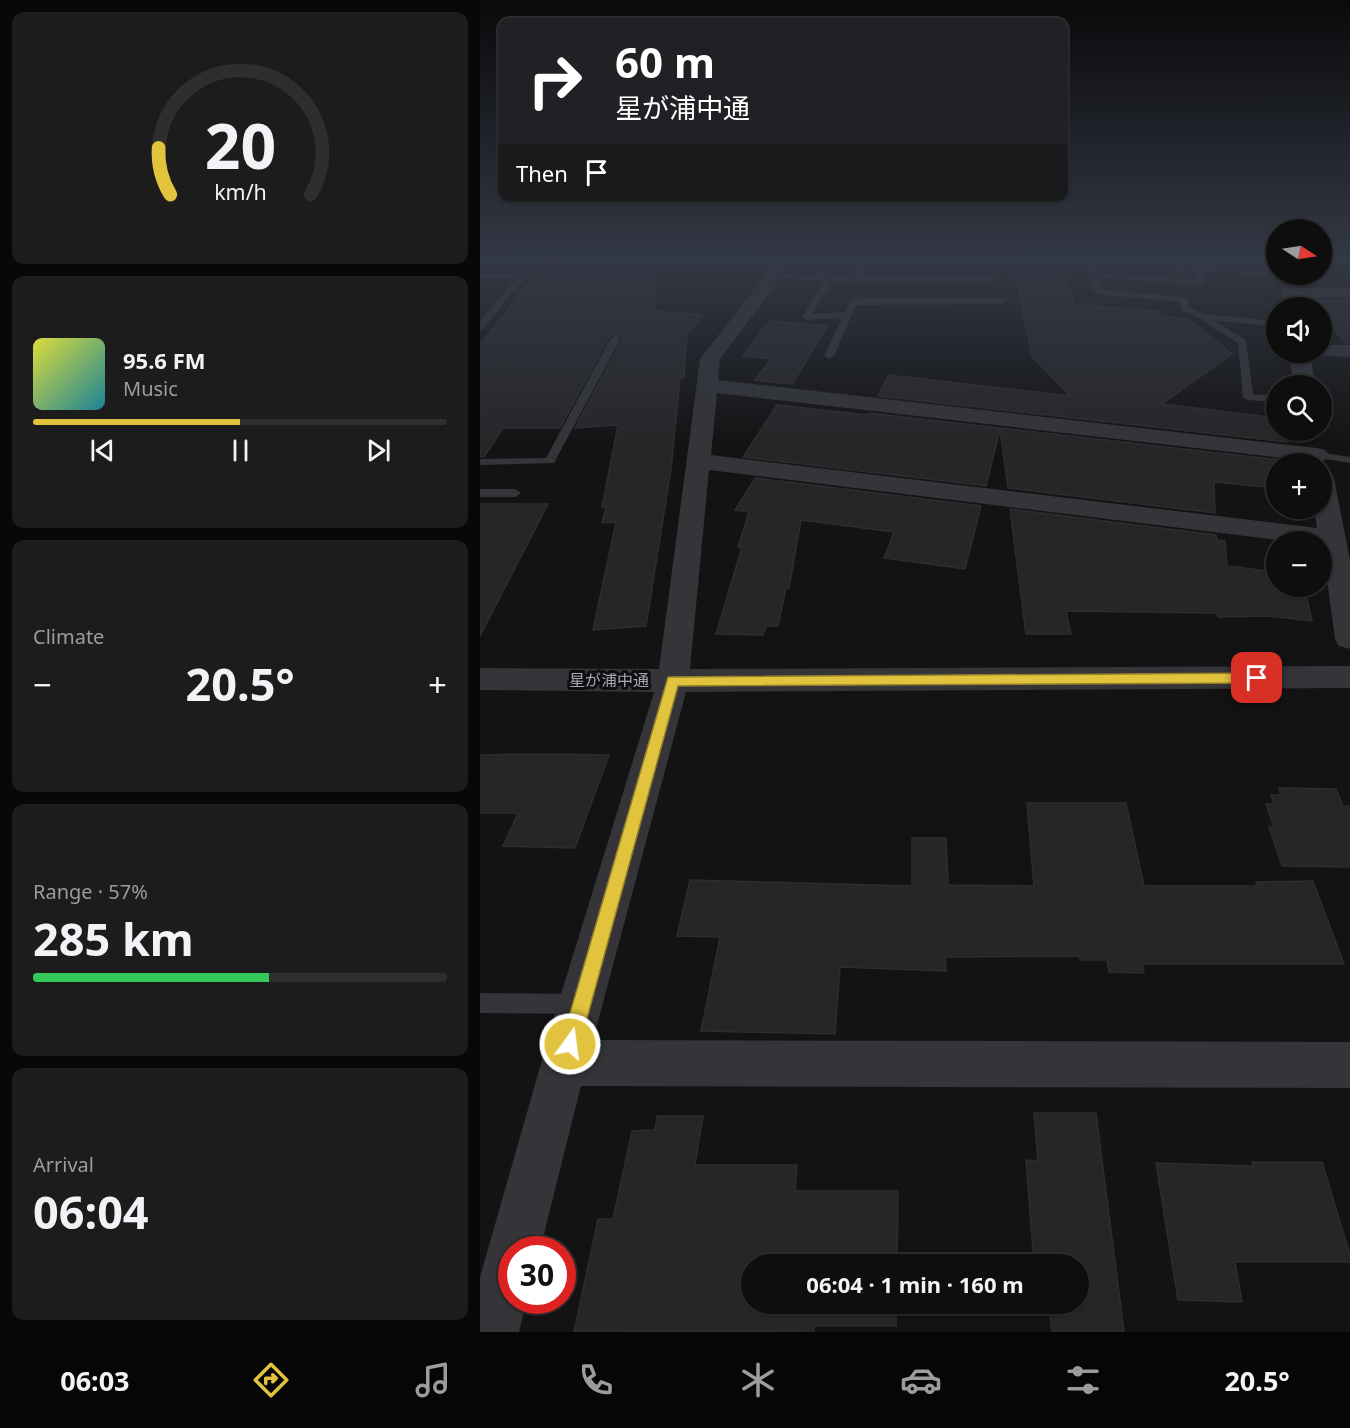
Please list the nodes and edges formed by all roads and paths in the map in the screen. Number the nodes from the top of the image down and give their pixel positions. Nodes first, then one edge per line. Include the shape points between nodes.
1 (738, 322) edge
2 (845, 322) edge
3 (1210, 322) edge
4 (616, 338) dead end
5 (1332, 351) edge
6 (1350, 351) edge
7 (829, 356) dead end
8 (707, 385) junction
9 (1266, 398) edge
10 (1266, 458) edge
11 (1350, 460) edge
12 (699, 461) junction
13 (480, 462) edge
14 (1332, 463) edge
15 (480, 493) edge
16 (514, 493) dead end
17 (1274, 531) edge
18 (1332, 538) edge
19 (1350, 639) edge
20 (1350, 677) edge
21 (480, 679) edge
22 (673, 681) junction
23 (480, 1003) edge
24 (580, 1004) junction
25 (565, 1063) junction
26 (1350, 1065) edge
27 (518, 1236) edge
28 (498, 1308) edge
29 (491, 1332) edge

1 - 8 street via 710,359
2 - 7 lane
3 - 9 lane via 1243,342 1248,397
4 - 13 lane via 550,461
5 - 6 street
8 - 10 street
8 - 12 street
11 - 14 lane
12 - 17 street
12 - 22 street
15 - 16 lane
18 - 19 street
20 - 22 street, 星が浦中通
21 - 22 street, 星が浦中通
22 - 24 street
23 - 24 lane
24 - 25 street
25 - 26 street
25 - 27 street
28 - 29 street

